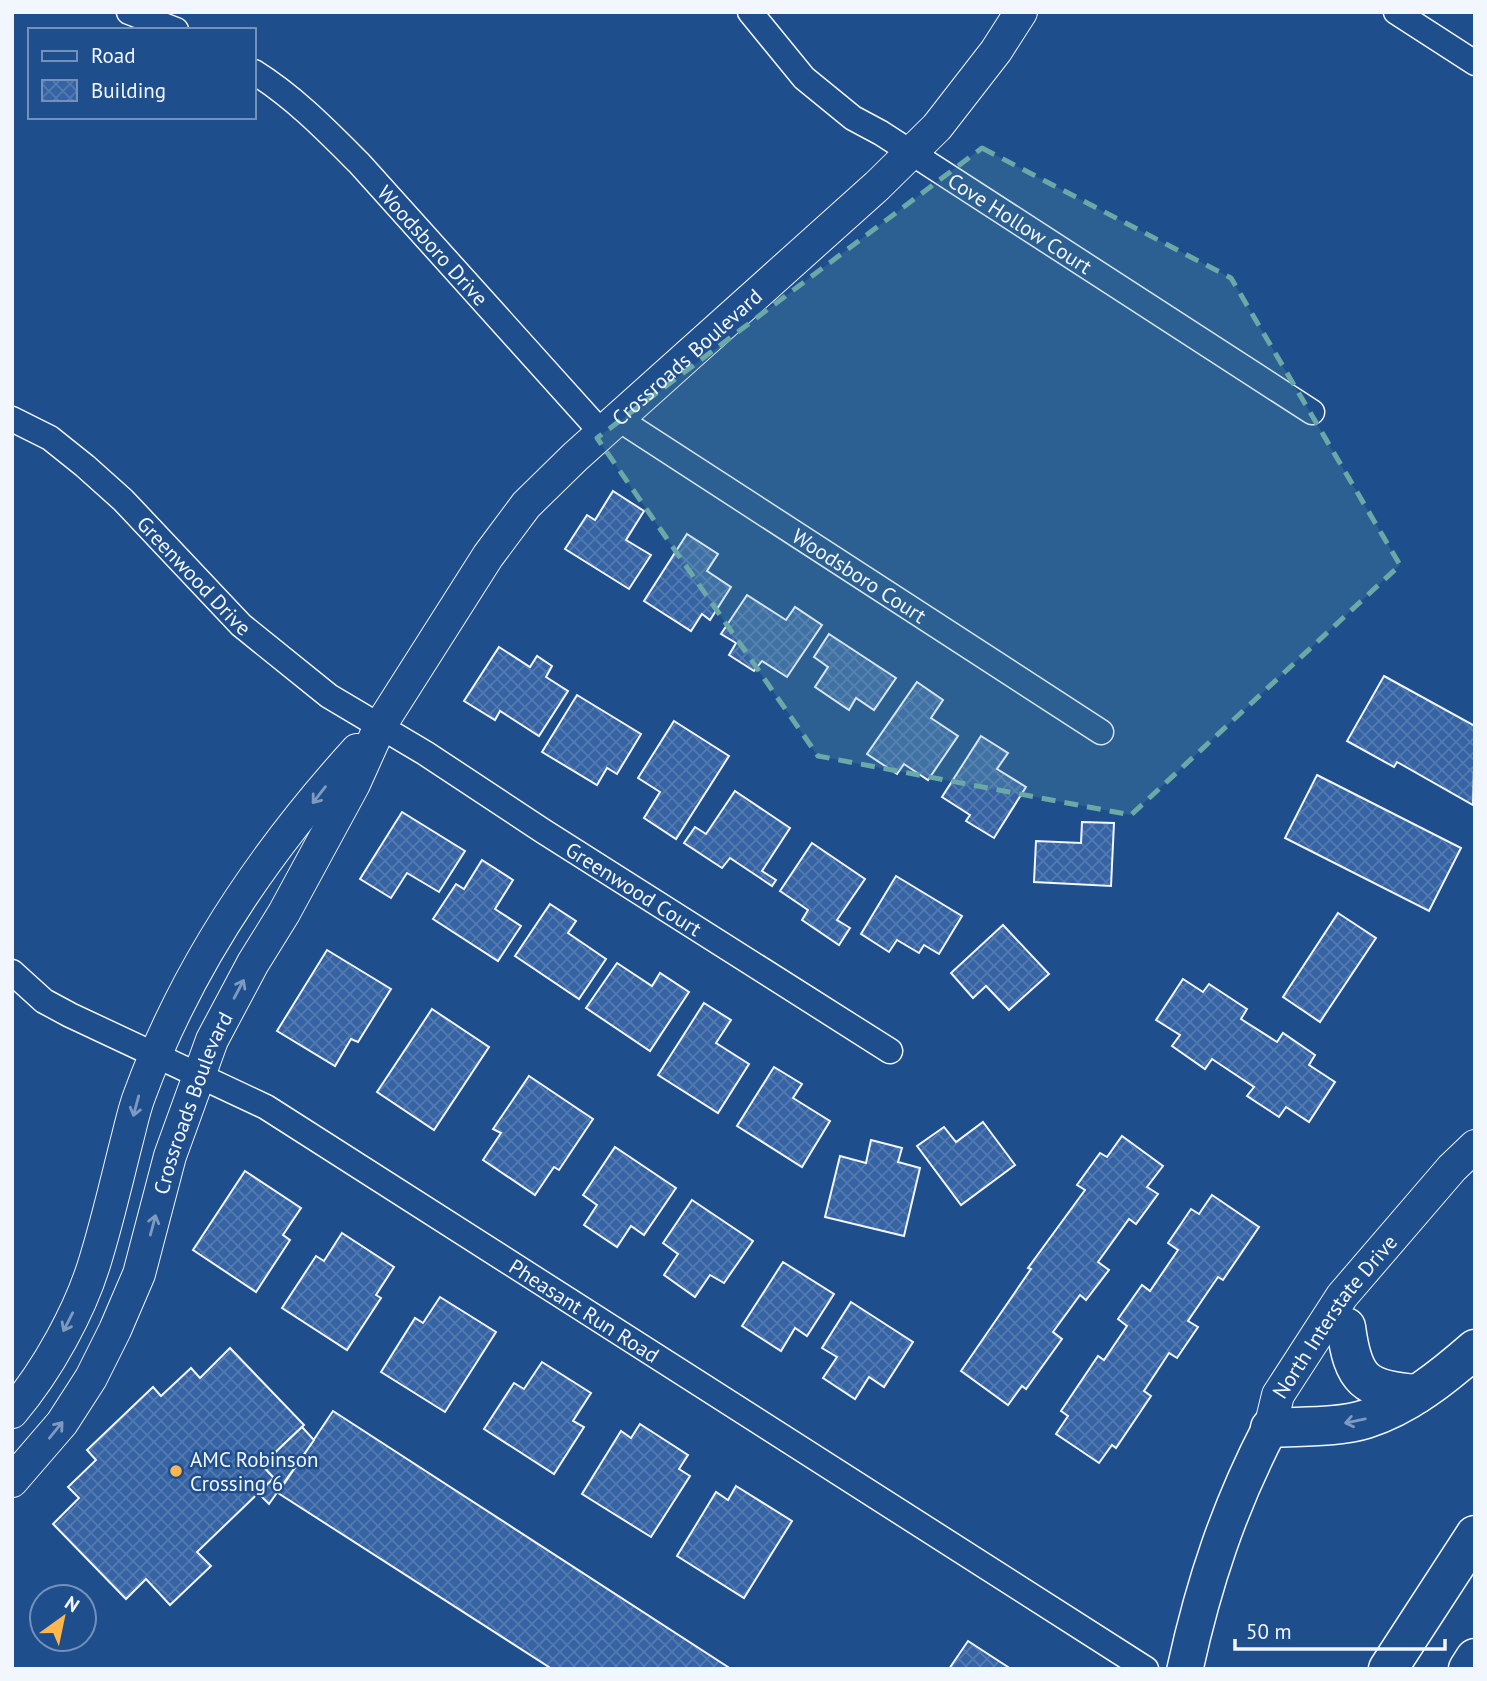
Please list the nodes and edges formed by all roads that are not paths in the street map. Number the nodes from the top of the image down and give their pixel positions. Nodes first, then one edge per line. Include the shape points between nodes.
1 (129, 12) edge
2 (750, 12) edge
3 (1021, 12) edge
4 (1396, 12) edge
5 (171, 28) edge
6 (1475, 63) edge
7 (256, 73) edge
8 (911, 154) junction
9 (1312, 412) dead end
10 (12, 419) edge
11 (610, 426) junction
12 (380, 726) junction
13 (1101, 732) dead end
14 (12, 972) edge
15 (890, 1051) dead end
16 (156, 1057) junction
17 (199, 1076) junction
18 (1475, 1146) edge
19 (1415, 1210) junction
20 (1346, 1327) junction
21 (1475, 1349) edge
22 (1417, 1394) junction
23 (12, 1412) edge
24 (1270, 1429) junction
25 (12, 1481) edge
26 (1475, 1535) edge
27 (1475, 1658) edge
28 (1146, 1669) edge
29 (1185, 1669) edge
30 (1388, 1669) edge
31 (1468, 1669) edge

1 - 5 street
2 - 8 street, Cove Hollow Court via 822,95
3 - 8 street, Crossroads Boulevard via 951,112
4 - 6 street
7 - 11 street, Woodsboro Drive via 317,120
8 - 9 street, Cove Hollow Court
8 - 11 street, Crossroads Boulevard
10 - 12 street, Greenwood Drive via 50,438 85,466 241,625 329,696
11 - 12 street, Crossroads Boulevard via 526,505 506,530
11 - 13 street, Woodsboro Court
12 - 15 street, Greenwood Court
12 -> 16 street, Crossroads Boulevard via 336,774 244,892 182,996
17 -> 12 street, Crossroads Boulevard via 212,1040 341,807
14 - 16 street, Pheasant Run Road via 44,1001
16 - 17 street, Pheasant Run Road
16 -> 23 street, Crossroads Boulevard via 139,1095 84,1290 54,1350
25 -> 17 street, Crossroads Boulevard via 62,1423 115,1330 139,1274 170,1156
17 - 28 street, Pheasant Run Road via 266,1107
18 - 19 street, North Interstate Drive
19 - 20 street, North Interstate Drive
19 - 24 street, North Interstate Drive via 1342,1296 1278,1395
20 - 22 highway via 1350,1357 1366,1381 1381,1389
20 - 24 street, North Interstate Drive via 1296,1405
21 - 22 highway
22 -> 24 highway via 1365,1419
24 - 29 main road, North Interstate Drive via 1227,1519 1198,1608
26 - 30 highway
27 - 31 highway

